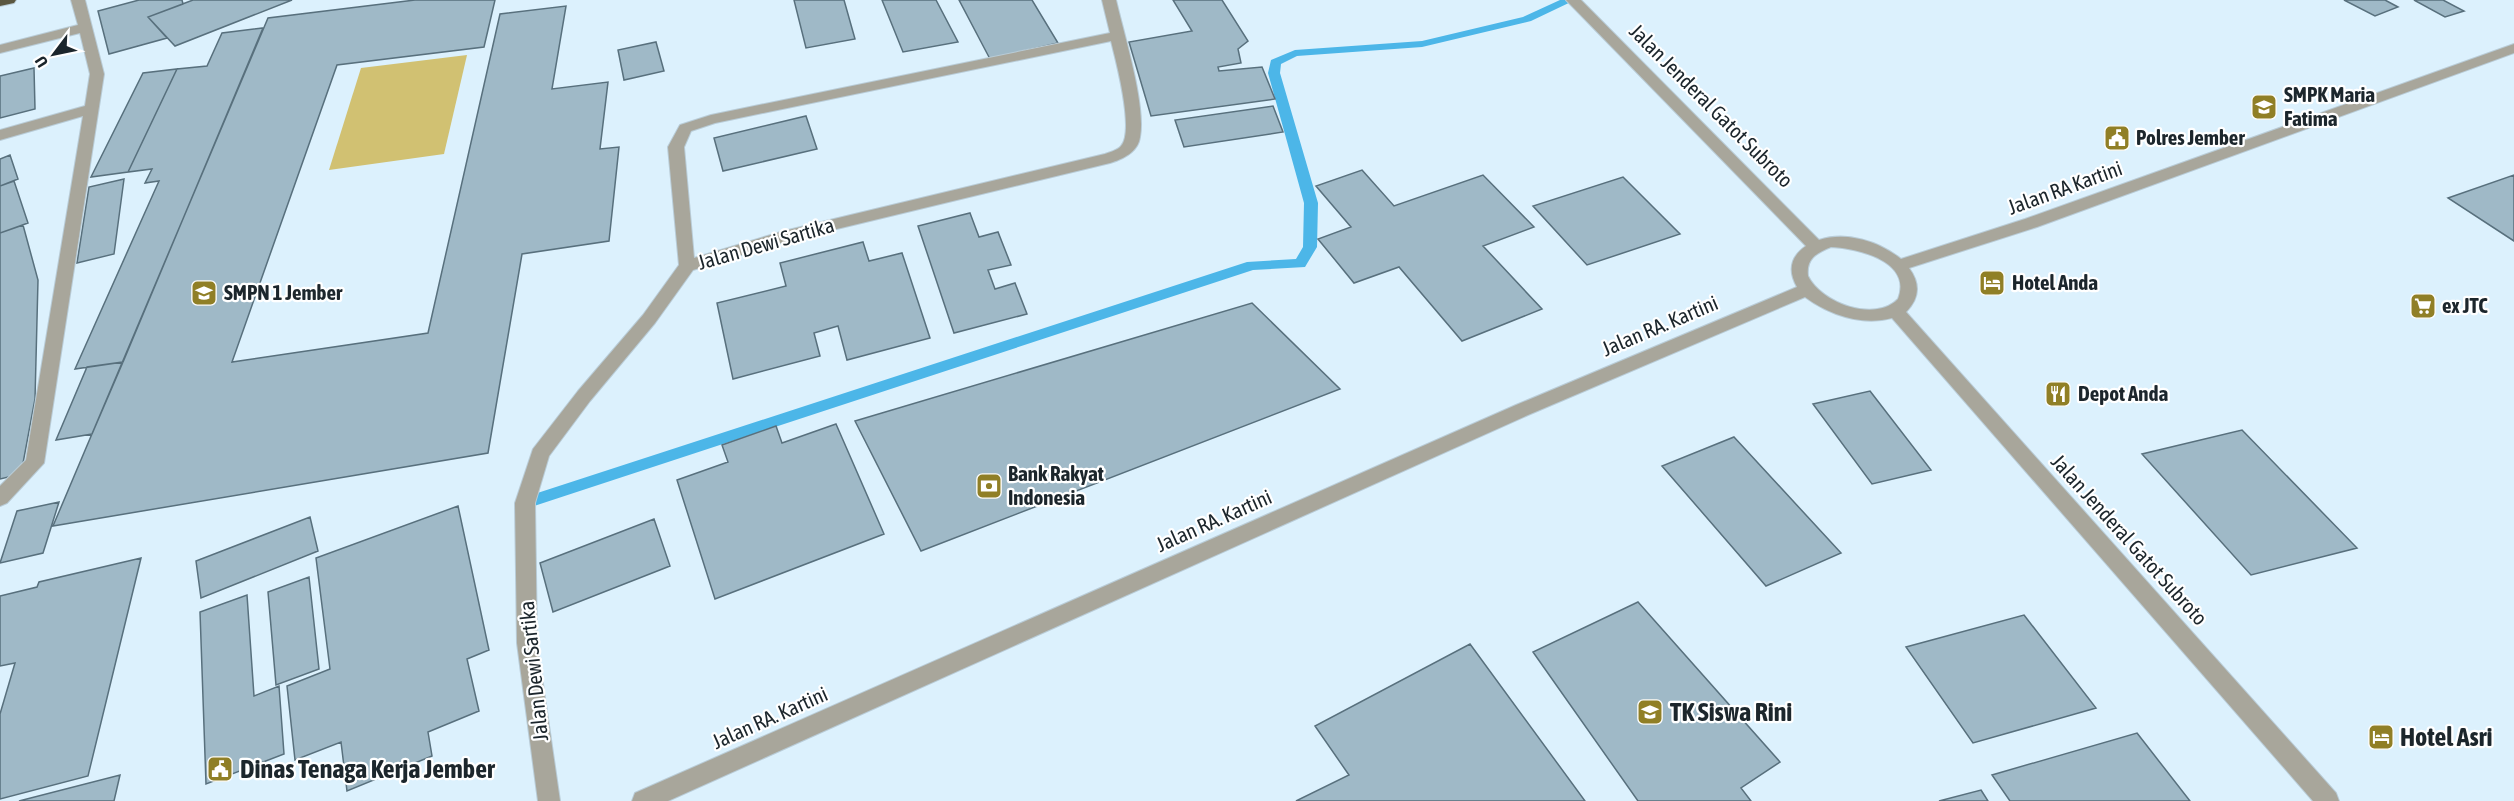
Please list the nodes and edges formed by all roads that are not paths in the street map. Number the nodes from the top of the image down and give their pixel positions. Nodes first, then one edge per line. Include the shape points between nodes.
1 (9, 0) edge
2 (78, 0) edge
3 (1109, 0) edge
4 (1573, 0) edge
5 (0, 2) edge
6 (86, 27) junction
7 (1115, 36) junction
8 (2514, 48) edge
9 (0, 49) edge
10 (91, 109) junction
11 (0, 135) edge
12 (1815, 246) junction
13 (1899, 265) junction
14 (687, 266) junction
15 (1807, 289) junction
16 (1895, 310) junction
17 (0, 498) edge
18 (549, 801) edge
19 (643, 801) edge
20 (2328, 801) edge

1 - 5 highway
2 - 6 street
3 - 7 street, Jalan Dewi Sartika
4 - 12 street, Jalan Jenderal Gatot Subroto
6 - 9 street
6 - 10 street via 97,74
7 - 14 street, Jalan Dewi Sartika via 1133,106 1133,139 1125,150 1110,158 784,236
7 - 14 street via 711,119 685,128 676,147
8 - 13 street, Jalan RA Kartini via 2031,222
10 - 11 street
10 - 17 street via 35,463
12 - 13 street via 1830,242 1867,246
12 - 15 street via 1803,253 1798,264
13 - 16 street via 1911,290 1906,302
14 - 18 street, Jalan Dewi Sartika via 540,454 525,503 527,643
15 - 16 street via 1839,309 1879,315
15 - 19 street, Jalan RA. Kartini via 1511,415
16 - 20 street, Jalan Jenderal Gatot Subroto

